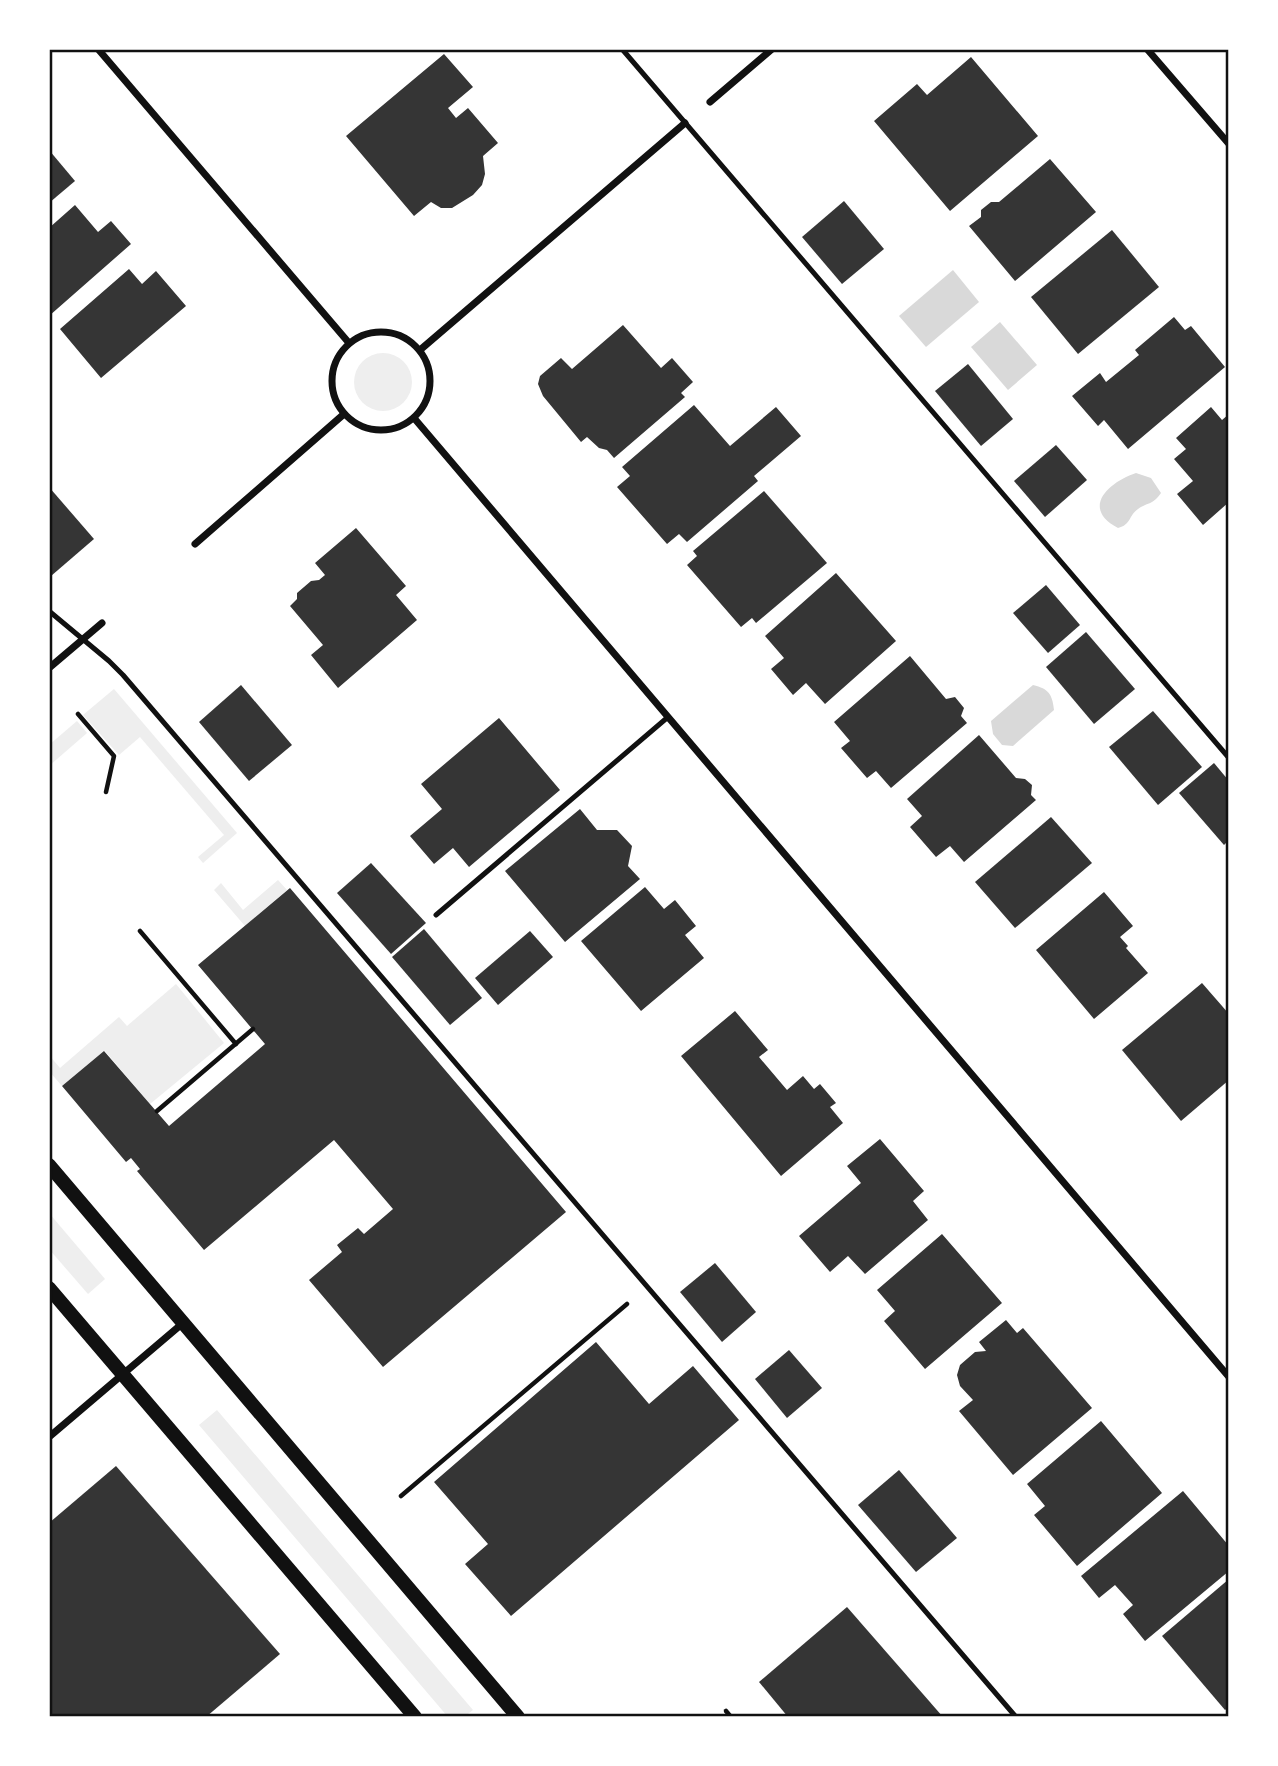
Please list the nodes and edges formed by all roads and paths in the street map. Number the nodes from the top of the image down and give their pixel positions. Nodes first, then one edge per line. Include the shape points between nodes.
1 (98, 49) edge
2 (622, 49) edge
3 (772, 49) edge
4 (1147, 49) edge
5 (710, 102) dead end
6 (685, 123) junction
7 (1229, 144) edge
8 (349, 344) junction
9 (420, 350) junction
10 (344, 414) junction
11 (414, 418) junction
12 (195, 544) dead end
13 (49, 611) edge
14 (102, 623) dead end
15 (82, 640) junction
16 (49, 668) edge
17 (78, 714) dead end
18 (668, 716) junction
19 (1229, 758) edge
20 (106, 792) dead end
21 (436, 915) dead end
22 (139, 931) dead end
23 (253, 1029) dead end
24 (236, 1044) junction
25 (156, 1111) dead end
26 (49, 1166) edge
27 (648, 1287) junction
28 (49, 1288) edge
29 (183, 1323) junction
30 (122, 1374) junction
31 (1229, 1377) edge
32 (49, 1437) edge
33 (401, 1496) dead end
34 (726, 1711) dead end
35 (415, 1717) edge
36 (518, 1717) edge
37 (731, 1717) edge
38 (1016, 1717) edge

1 - 8 street
2 - 6 lane
3 - 5 street
4 - 7 street
6 - 9 street
6 - 19 lane
8 - 9 street via 377,331 408,339
8 - 10 street via 333,370 332,386
9 - 11 street via 431,378 430,392
10 - 11 street via 356,424 387,430
10 - 12 street
11 - 18 street
13 - 15 lane
14 - 15 street
15 - 16 street
15 - 27 lane via 123,675
17 - 20 path via 114,756
18 - 21 lane
18 - 31 street
22 - 24 path
23 - 24 path
24 - 25 path
26 - 29 main road
27 - 33 path
27 - 38 lane
28 - 30 main road
29 - 30 street
29 - 36 main road
30 - 32 street
30 - 35 main road
34 - 37 path

